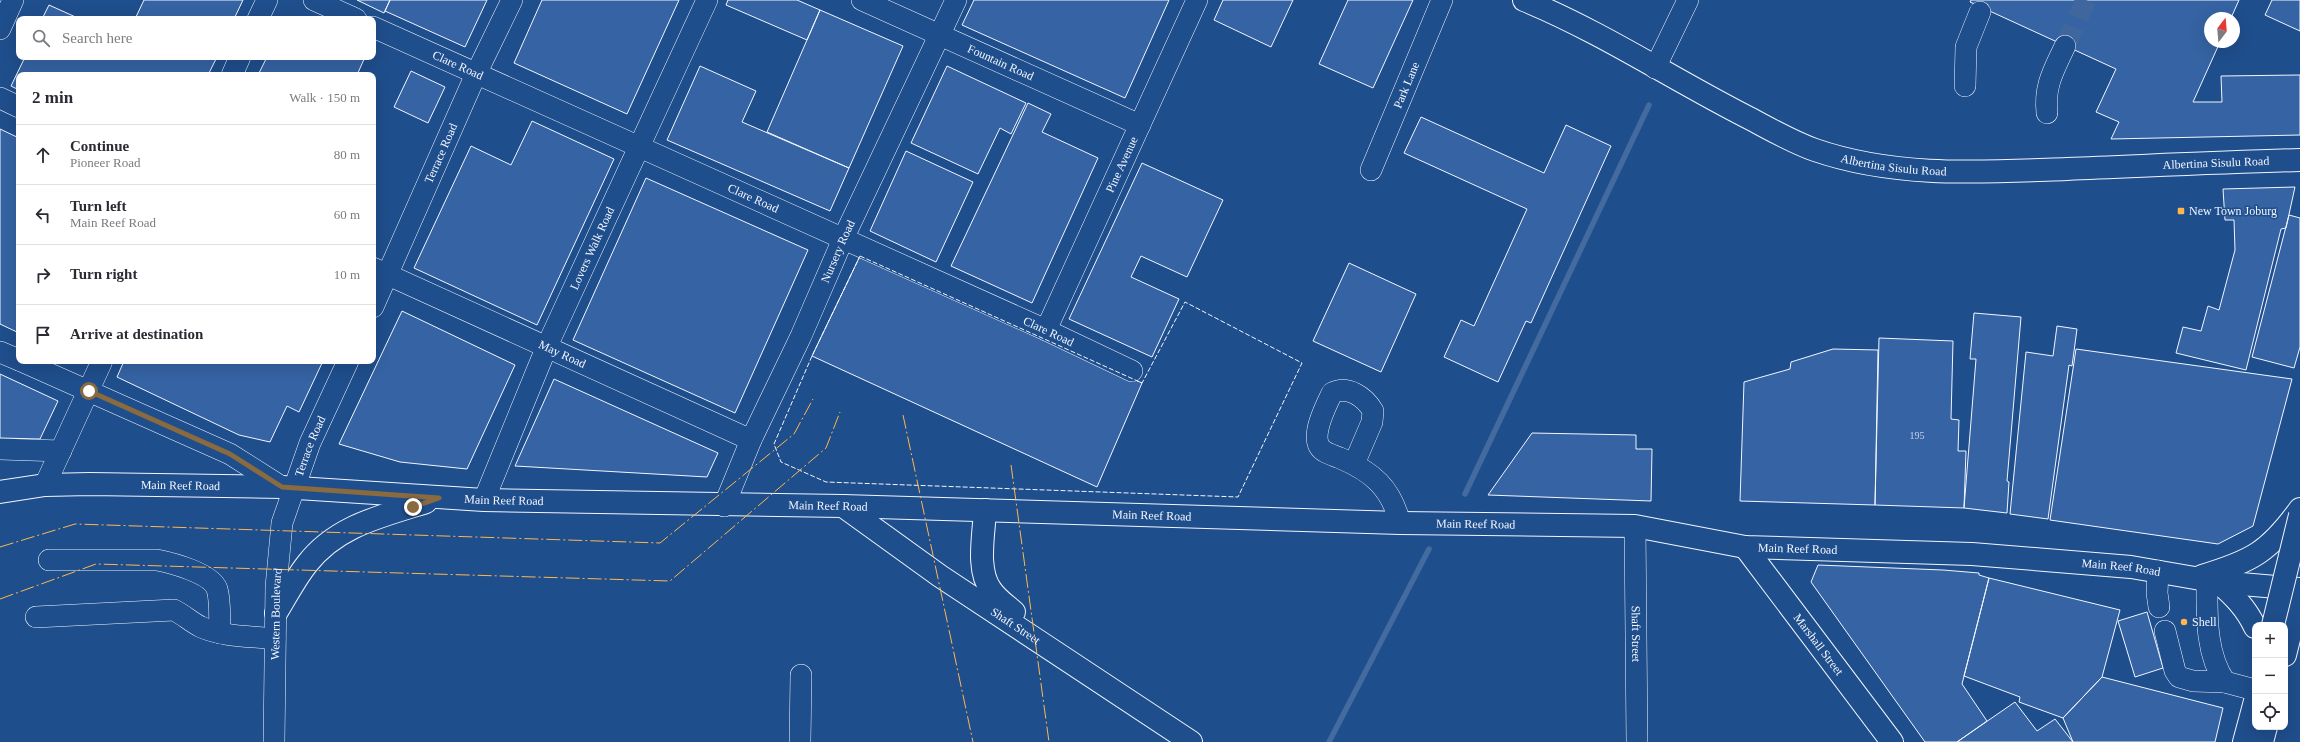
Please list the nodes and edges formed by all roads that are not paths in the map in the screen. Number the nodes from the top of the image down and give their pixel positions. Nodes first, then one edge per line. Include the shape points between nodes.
1 (13, 0) edge
2 (267, 0) edge
3 (314, 0) edge
4 (512, 0) edge
5 (706, 0) edge
6 (862, 0) edge
7 (956, 0) edge
8 (1197, 0) edge
9 (1442, 0) edge
10 (1524, 0) edge
11 (1688, 0) edge
12 (1980, 12) dead end
13 (259, 16) edge
14 (349, 16) edge
15 (376, 28) edge
16 (0, 29) edge
17 (941, 35) junction
18 (2065, 46) tunnel mouth
19 (239, 60) edge
20 (1655, 68) junction
21 (233, 72) edge
22 (476, 74) junction
23 (1965, 86) dead end
24 (0, 98) edge
25 (16, 106) edge
26 (2047, 113) dead end
27 (1140, 125) junction
28 (638, 146) junction
29 (2299, 161) edge
30 (1371, 170) dead end
31 (843, 239) junction
32 (381, 271) edge
33 (376, 294) edge
34 (1046, 330) junction
35 (547, 346) junction
36 (0, 352) edge
37 (16, 359) edge
38 (27, 364) edge
39 (101, 364) edge
40 (347, 364) edge
41 (1132, 371) dead end
42 (89, 391) junction
43 (751, 440) junction
44 (0, 449) edge
45 (61, 451) junction
46 (1354, 464) dead end
47 (45, 485) junction
48 (288, 487) junction
49 (0, 492) edge
50 (439, 498) junction
51 (484, 500) junction
52 (724, 506) junction
53 (843, 506) junction
54 (2300, 509) edge
55 (985, 510) junction
56 (2300, 515) edge
57 (1400, 523) junction
58 (1635, 526) junction
59 (1745, 547) junction
60 (2300, 559) edge
61 (49, 560) dead end
62 (2158, 571) junction
63 (2207, 579) junction
64 (2297, 591) edge
65 (2159, 607) dead end
66 (276, 613) junction
67 (36, 617) dead end
68 (2252, 622) edge
69 (2274, 622) edge
70 (2283, 622) edge
71 (2165, 631) dead end
72 (220, 633) junction
73 (275, 639) junction
74 (2288, 639) edge
75 (2300, 645) edge
76 (1056, 652) junction
77 (2288, 653) edge
78 (801, 675) dead end
79 (2225, 682) junction
80 (2252, 689) edge
81 (2252, 711) edge
82 (2256, 730) edge
83 (2265, 730) edge
84 (274, 742) edge
85 (800, 742) edge
86 (1191, 742) edge
87 (1637, 742) edge
88 (1892, 742) edge
89 (2244, 742) edge
90 (2254, 742) edge
91 (2262, 742) edge

1 - 16 street
2 - 13 street
3 - 14 street
4 - 22 street, Terrace Road
5 - 28 street, Lovers Walk Road
6 - 17 street, Fountain Road
7 - 17 street, Nursery Road
8 - 27 street, Pine Avenue
9 - 30 street, Park Lane
10 - 20 main road, Albertina Sisulu Road via 1559,14
11 - 20 street
12 - 23 street via 1966,47
15 - 22 street, Clare Road
17 - 27 street, Fountain Road
17 - 31 street, Nursery Road
18 - 26 street via 2048,81 2045,97
19 - 21 street
20 - 29 main road, Albertina Sisulu Road via 1814,150 1856,162 1894,168 1964,173
22 - 28 street, Clare Road
22 - 32 street, Terrace Road
24 - 25 street
27 - 34 street, Pine Avenue
28 - 31 street, Clare Road
28 - 35 street, Lovers Walk Road
31 - 34 street, Clare Road
31 - 43 street, Nursery Road via 801,336
32 - 33 street, Terrace Road
32 - 35 street, May Road
34 - 41 street, Clare Road
35 - 43 street, May Road
35 - 51 street, Lovers Walk Road
36 - 37 street
38 - 42 street
39 - 42 street
40 - 48 street, Terrace Road
42 - 45 street
42 - 48 street via 230,454
43 - 52 street, Nursery Road
44 - 45 street
45 - 47 street
46 - 57 street via 1389,494 1395,504
47 - 48 main road, Main Reef Road
47 - 49 main road, Main Reef Road
48 - 50 main road, Main Reef Road
48 - 66 street, Western Boulevard via 281,530
50 - 51 main road, Main Reef Road
50 - 66 main road via 375,517 353,527 327,544 307,564
51 - 52 main road, Main Reef Road
52 - 53 main road, Main Reef Road
53 - 55 main road, Main Reef Road
53 - 76 main road, Shaft Street via 940,576
54 - 63 main road via 2271,545
55 - 57 main road, Main Reef Road
55 - 76 main road via 983,569 990,589 998,599 1038,630
56 - 69 main road, bridge
57 - 58 main road, Main Reef Road
58 - 59 main road, Main Reef Road
58 - 87 street, Shaft Street
59 - 62 main road, Main Reef Road via 1972,554
59 - 88 main road, Marshall Street
60 - 64 street
61 - 72 street via 157,560 202,575 213,582 217,590
62 - 63 main road, Main Reef Road
62 - 65 street
63 - 64 main road, Main Reef Road
63 - 68 main road via 2237,598
63 - 79 street via 2207,619 2214,662
64 - 70 street
64 - 74 main road
66 - 73 street, Western Boulevard
67 - 72 street via 174,610 202,627
71 - 79 street via 2175,671 2179,677 2193,681
72 - 73 street
73 - 84 street, Western Boulevard
75 - 77 main road
76 - 86 main road, Shaft Street
78 - 85 street
79 - 80 street
81 - 89 main road
82 - 90 street
83 - 91 main road

